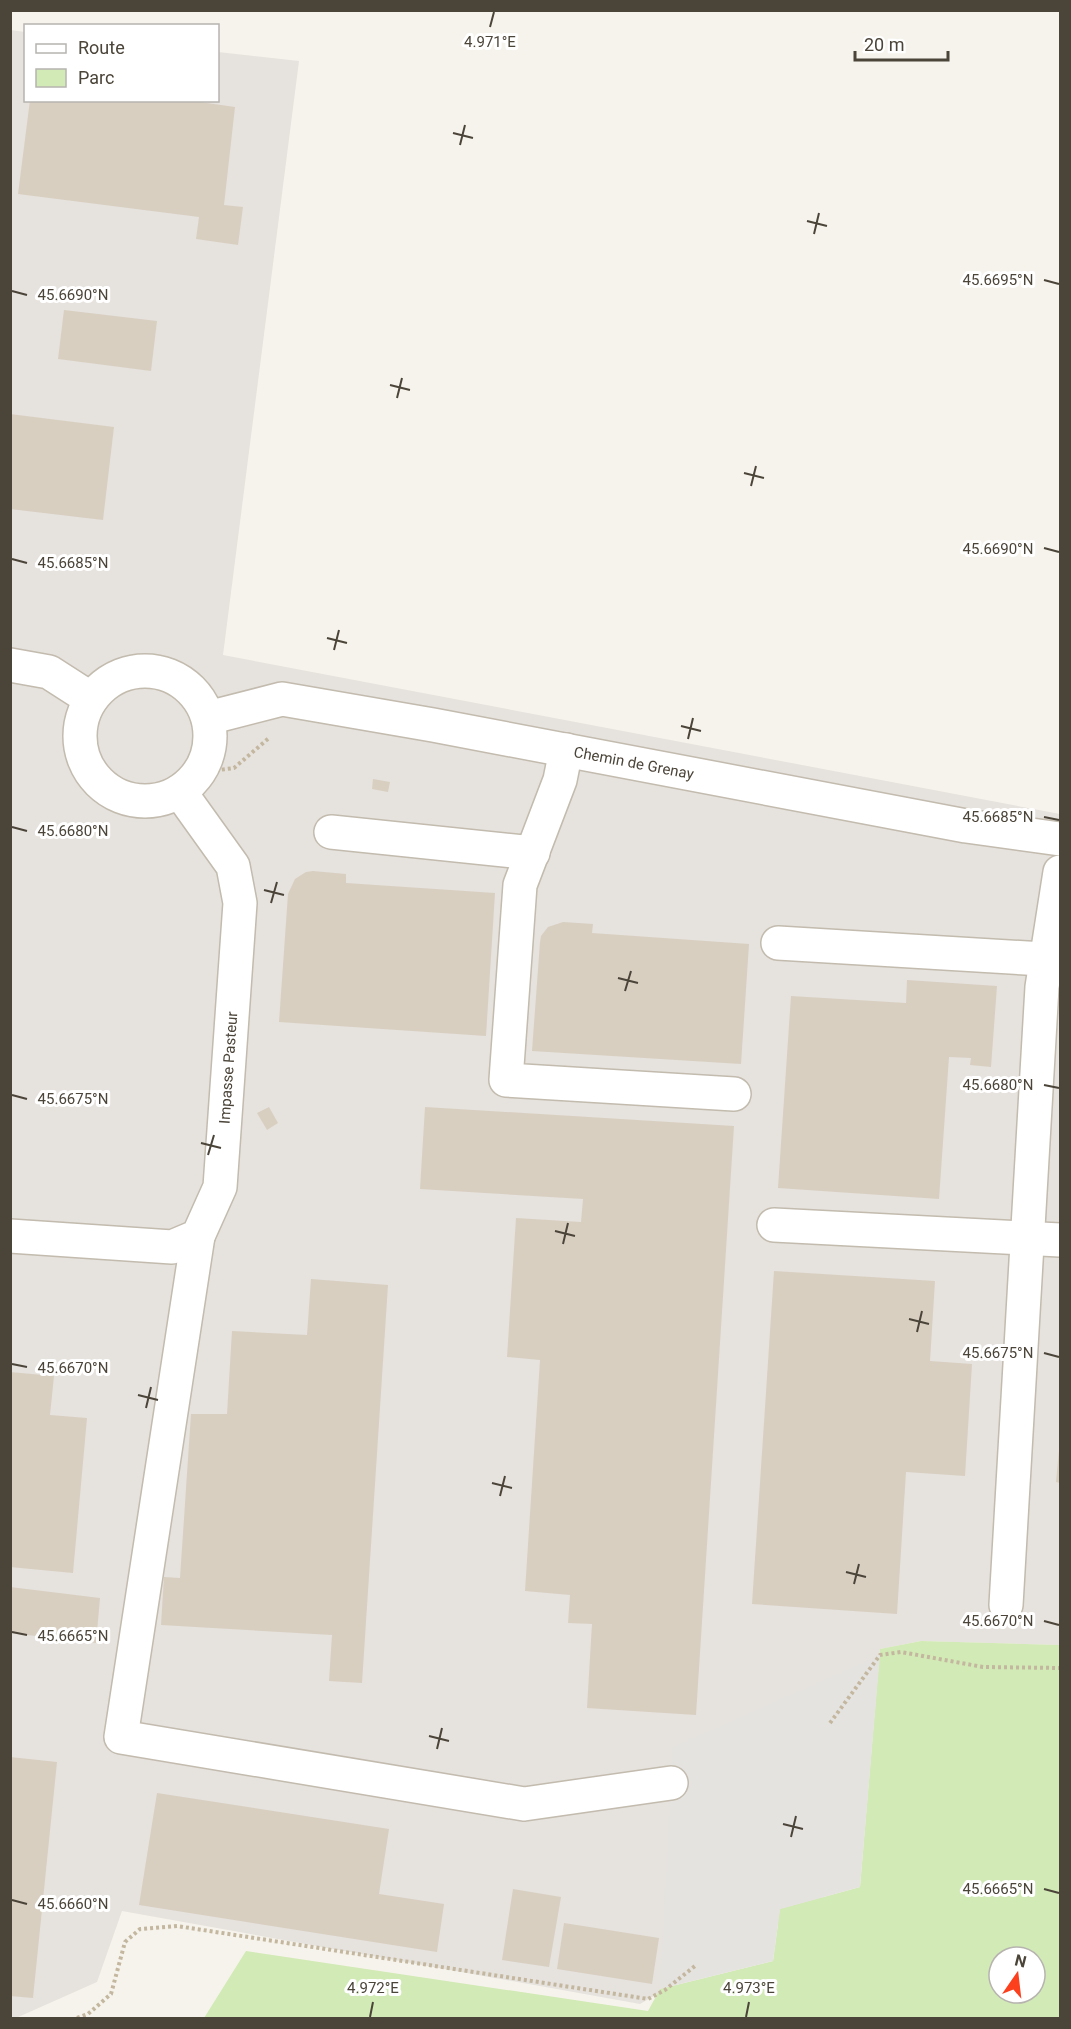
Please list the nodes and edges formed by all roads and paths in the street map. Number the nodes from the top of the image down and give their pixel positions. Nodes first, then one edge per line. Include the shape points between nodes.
1 (10, 665) edge
2 (91, 699) junction
3 (208, 718) junction
4 (566, 750) junction
5 (180, 792) junction
6 (331, 832) dead end
7 (1060, 839) edge
8 (532, 852) junction
9 (1060, 872) edge
10 (778, 943) dead end
11 (1053, 960) edge
12 (734, 1094) dead end
13 (774, 1225) dead end
14 (10, 1236) edge
15 (198, 1236) junction
16 (1027, 1238) junction
17 (1060, 1240) edge
18 (1006, 1605) dead end
19 (1060, 1668) edge
20 (830, 1723) dead end
21 (671, 1783) dead end
22 (695, 1966) dead end
23 (77, 2019) edge

1 - 2 street via 49,672
2 - 3 street via 106,684 124,675 145,671 166,674 199,699
2 - 5 street via 82,717 80,737 83,756 105,788 122,798 142,802 162,800
3 - 4 street, Chemin de Grenay via 282,699
3 - 5 street via 210,746 200,773
4 - 7 street, Chemin de Grenay via 966,826
4 - 8 street via 560,780
5 - 15 street, Impasse Pasteur via 233,866 240,903 220,1187
6 - 8 street
8 - 12 street via 520,885 506,1080
9 - 11 street
10 - 11 street
11 - 16 street via 1042,987
13 - 16 street
14 - 15 street via 172,1247
15 - 21 street, Impasse Pasteur via 121,1737 524,1804
16 - 17 street
16 - 18 street
19 - 20 path via 982,1667 901,1652 880,1654
22 - 23 path via 648,1998 177,1926 159,1927 140,1929 125,1942 111,1994

